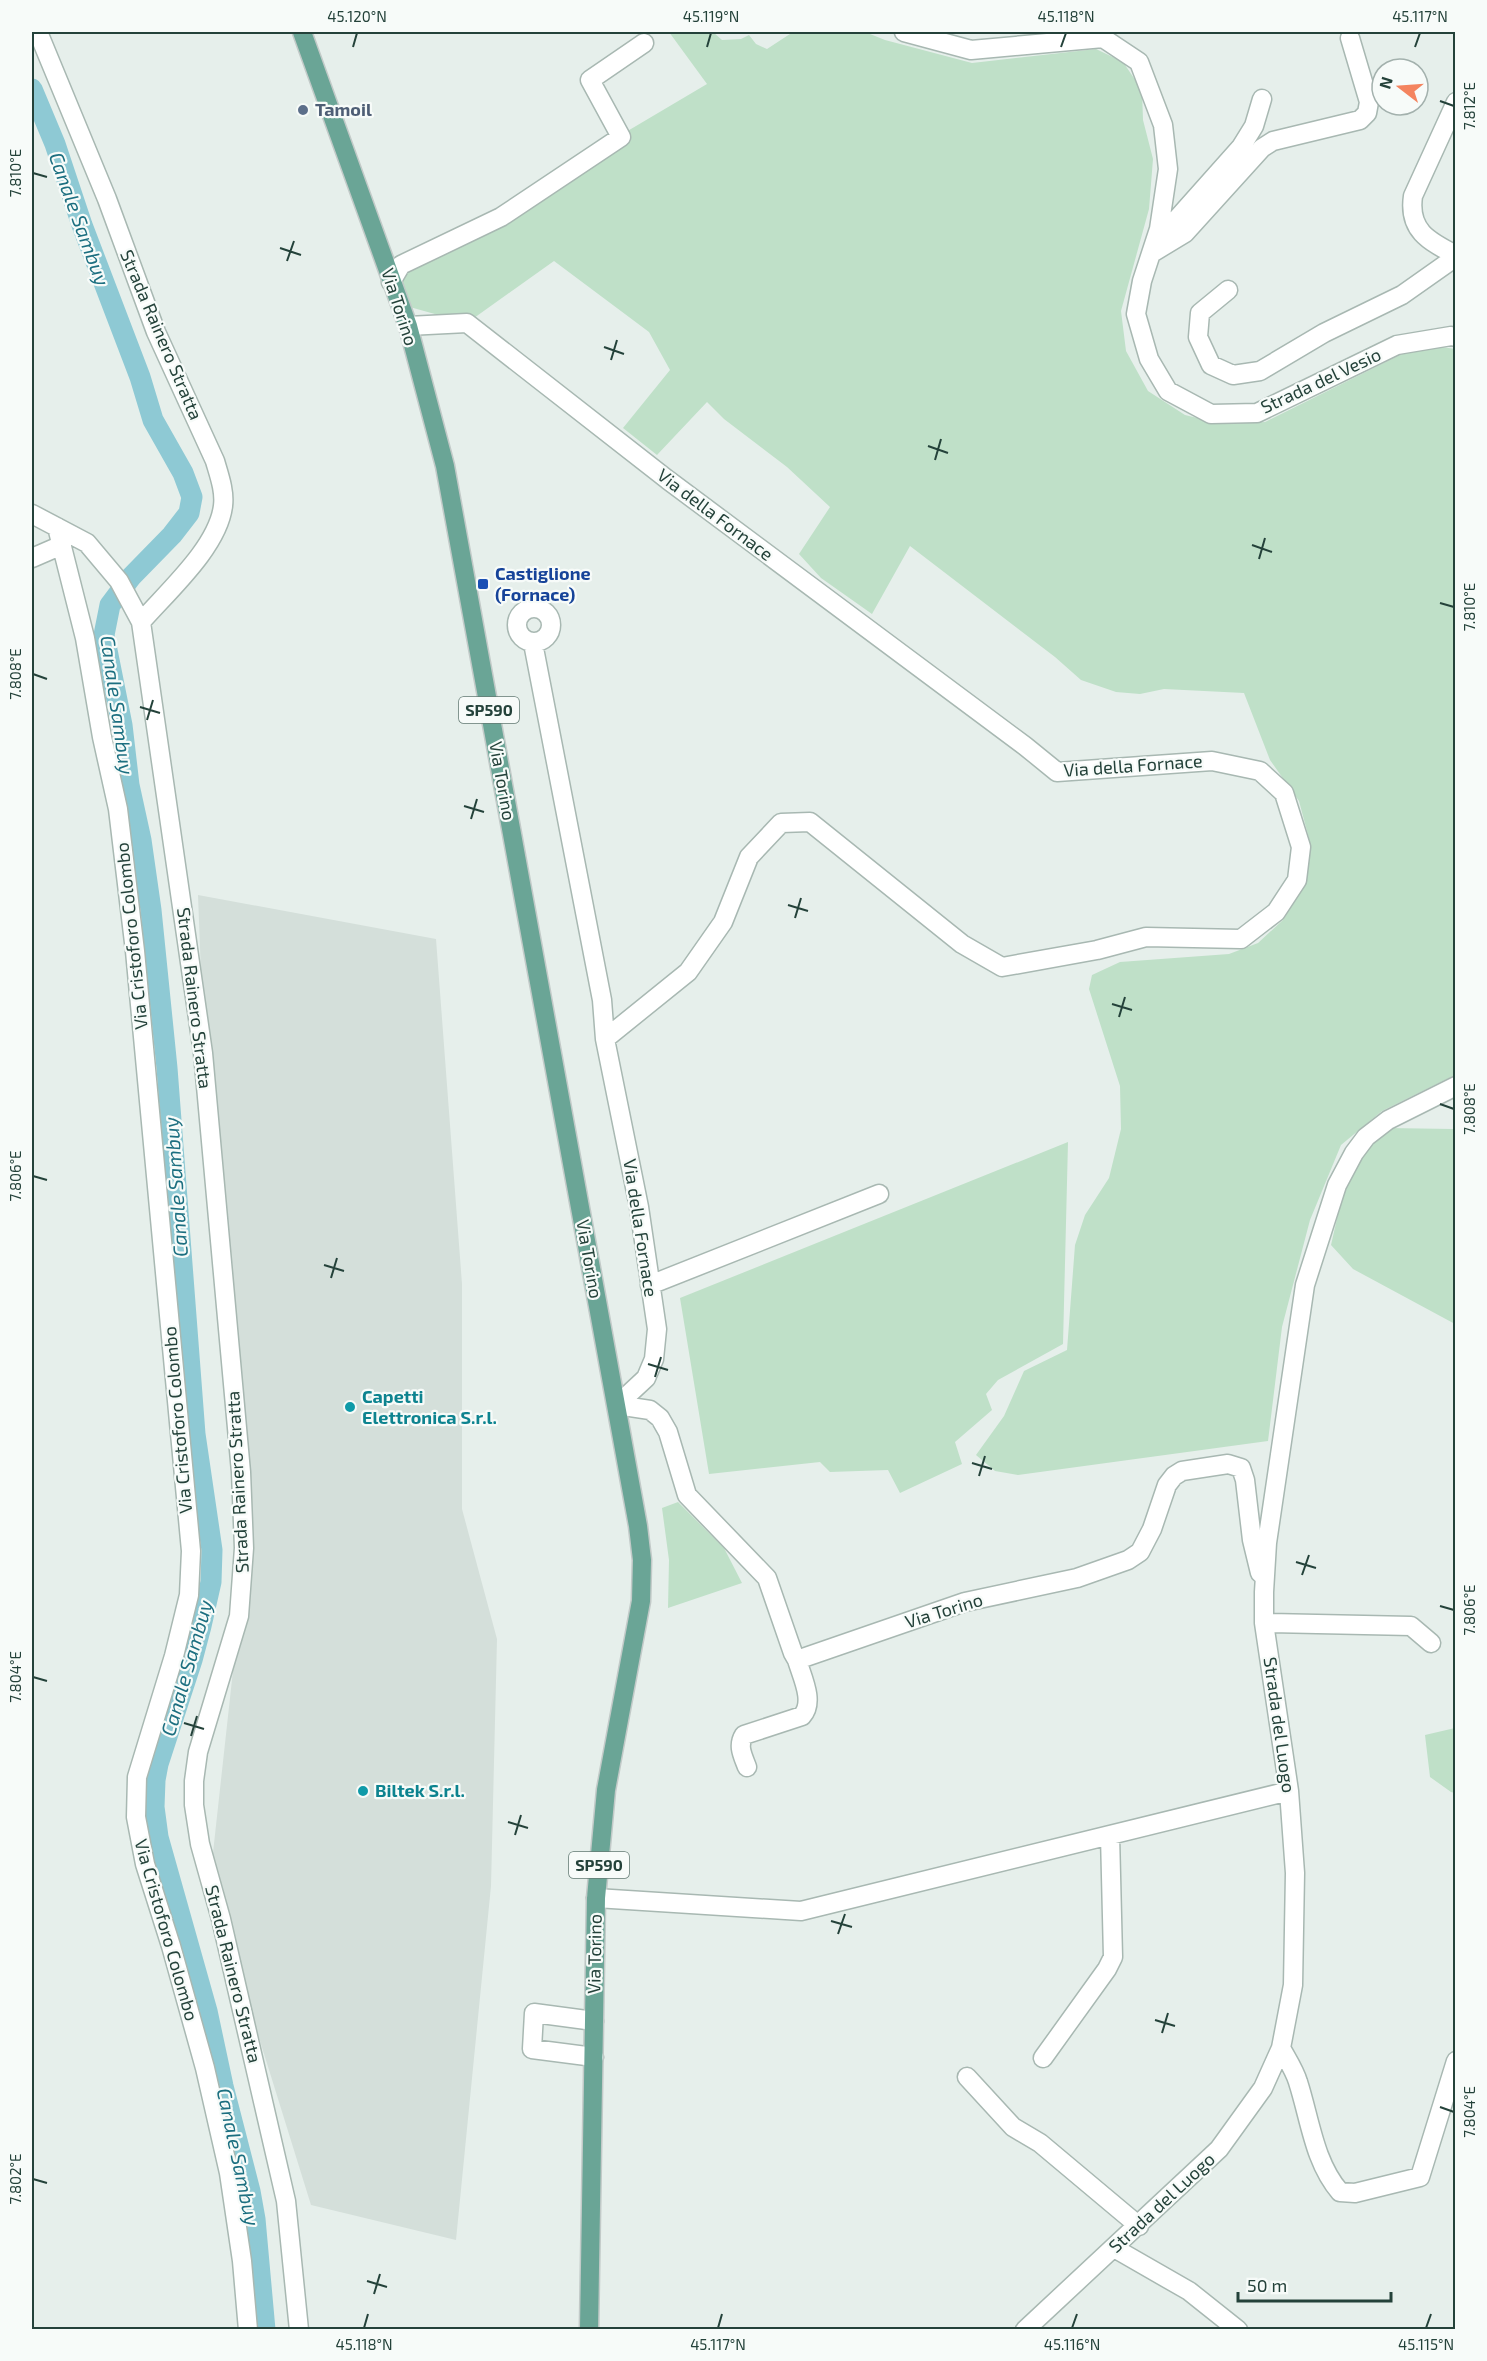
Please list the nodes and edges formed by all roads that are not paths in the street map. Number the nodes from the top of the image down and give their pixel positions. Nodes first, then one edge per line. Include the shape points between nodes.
1 (38, 32) edge
2 (302, 32) edge
3 (904, 32) edge
4 (1350, 38) dead end
5 (644, 43) dead end
6 (1262, 99) dead end
7 (1455, 102) edge
8 (1159, 229) junction
9 (1152, 253) junction
10 (1455, 256) edge
11 (391, 282) junction
12 (1228, 290) dead end
13 (408, 326) junction
14 (1455, 337) edge
15 (32, 514) edge
16 (59, 536) junction
17 (32, 558) edge
18 (141, 621) junction
19 (533, 643) dead end
20 (605, 1039) junction
21 (1455, 1086) edge
22 (879, 1194) dead end
23 (650, 1285) junction
24 (617, 1405) junction
25 (1264, 1592) junction
26 (1264, 1623) junction
27 (1431, 1643) dead end
28 (797, 1660) junction
29 (747, 1767) dead end
30 (1289, 1791) junction
31 (1110, 1835) junction
32 (596, 1898) junction
33 (594, 2021) junction
34 (1281, 2048) junction
35 (594, 2057) junction
36 (1043, 2058) dead end
37 (1455, 2061) edge
38 (967, 2077) dead end
39 (1138, 2226) junction
40 (1114, 2248) junction
41 (248, 2330) edge
42 (299, 2330) edge
43 (589, 2330) edge
44 (1025, 2330) edge
45 (1238, 2330) edge

1 - 18 street, Strada Rainero Stratta via 107,199 156,332 221,480 223,506 204,551
2 - 11 main road, Via Torino / SP590
3 - 8 street, Strada del Vesio via 971,50 1103,38 1139,62 1163,125 1168,170
4 - 9 street via 1369,102 1367,114 1360,120 1273,141 1262,148 1185,233
5 - 11 street via 590,80 621,137 501,217 401,265
6 - 8 street via 1254,126 1241,147 1176,220
7 - 10 street via 1411,207 1413,221 1420,230 1432,243
8 - 9 street, Strada del Vesio
9 - 14 street, Strada del Vesio via 1136,314 1149,359 1168,391 1211,414 1257,413 1398,345
10 - 12 street via 1402,295 1324,333 1260,371 1233,375 1211,365 1198,337 1200,313
11 - 13 main road, Via Torino / SP590
13 - 20 street, Via della Fornace via 467,323 668,480 1057,772 1212,761 1260,771 1284,793 1301,847 1297,880 1276,912 1241,939 1146,937 1002,967 962,944 810,822 781,823 749,858 723,922 688,972
13 - 24 main road, Via Torino / SP590 via 445,466
15 - 16 street
16 - 17 street
16 - 18 street, Strada Rainero Stratta via 87,543 118,581
16 - 41 street, Via Cristoforo Colombo via 85,638 118,809 135,951 191,1551 189,1595 137,1778 136,1817 144,1864 205,2068 229,2174
18 - 42 street, Strada Rainero Stratta via 203,1053 241,1472 244,1548 239,1617 198,1752 194,1805 286,2201
19 - 20 street, Via della Fornace via 602,1000
20 - 23 street, Via della Fornace via 639,1207
21 - 25 street, Strada del Luogo via 1388,1120 1366,1137 1337,1185 1305,1285 1267,1543
22 - 23 street
23 - 24 street, Via della Fornace via 657,1329 654,1359 646,1378
24 - 28 street via 650,1410 660,1418 687,1495 767,1578
24 - 32 main road, Via Torino / SP590 via 638,1526 641,1601 606,1790
25 - 26 street, Strada del Luogo
25 - 28 street, Via Torino via 1252,1540 1245,1480 1241,1468 1228,1464 1182,1471 1174,1476 1140,1552 1128,1560 1077,1578 965,1602
26 - 27 street via 1411,1626
26 - 30 street, Strada del Luogo
28 - 29 street via 809,1703 807,1711 744,1736 740,1741
30 - 31 street
30 - 34 street, Strada del Luogo via 1296,1873 1293,1985
31 - 32 street via 801,1911
31 - 36 street via 1113,1957
32 - 33 main road, Via Torino / SP590
33 - 35 main road, Via Torino / SP590
33 - 35 street via 534,2013 532,2049
34 - 37 street via 1298,2079 1329,2180 1340,2192 1356,2193 1420,2177
34 - 39 street, Strada del Luogo via 1263,2088 1219,2149
35 - 43 main road, Via Torino / SP590
38 - 39 street via 1013,2127 1040,2143
39 - 40 street, Strada del Luogo
40 - 44 street, Strada del Luogo
40 - 45 street via 1189,2291

